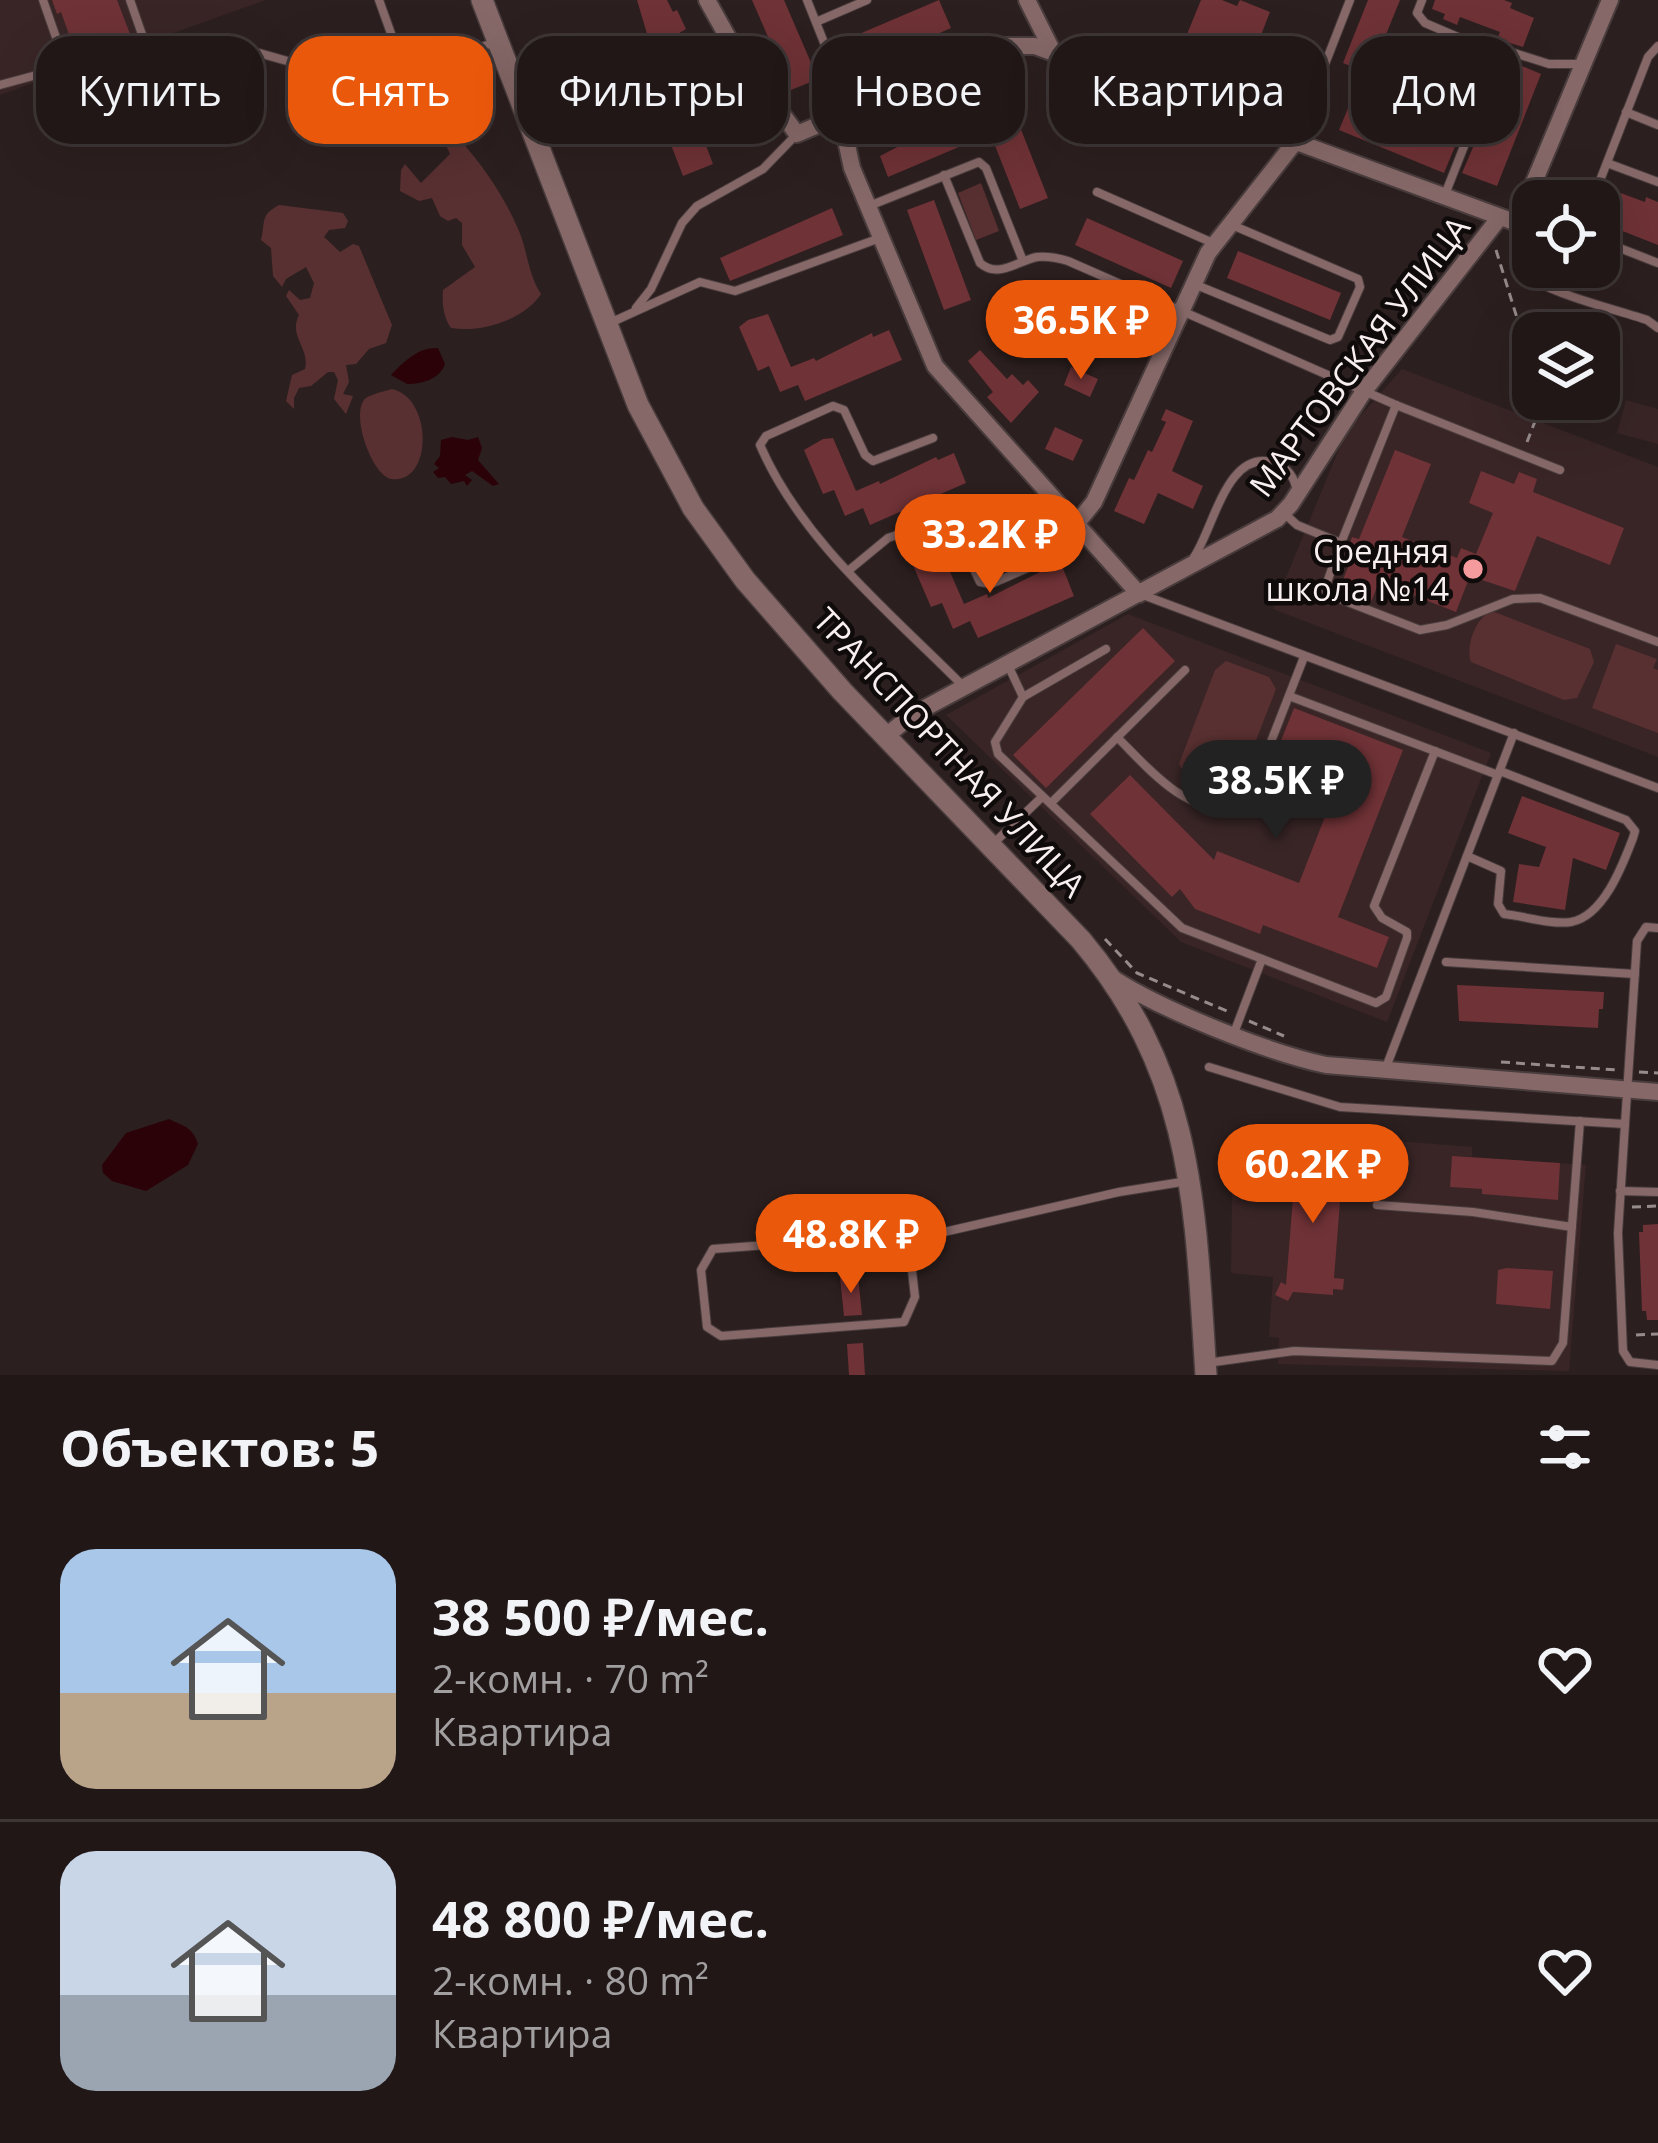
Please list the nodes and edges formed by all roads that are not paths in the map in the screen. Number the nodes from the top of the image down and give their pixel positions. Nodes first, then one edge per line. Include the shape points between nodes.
1 (43, 0) edge
2 (130, 0) edge
3 (379, 0) edge
4 (482, 0) edge
5 (707, 0) edge
6 (807, 0) edge
7 (867, 0) edge
8 (1350, 0) edge
9 (1422, 0) edge
10 (1610, 0) edge
11 (1028, 3) edge
12 (816, 22) junction
13 (56, 36) edge
14 (143, 36) edge
15 (392, 36) edge
16 (821, 36) edge
17 (1015, 36) edge
18 (1457, 36) edge
19 (498, 41) junction
20 (493, 43) edge
21 (1049, 44) edge
22 (1658, 46) edge
23 (1520, 54) edge
24 (1327, 59) edge
25 (1585, 63) junction
26 (36, 75) edge
27 (0, 85) edge
28 (1626, 112) junction
29 (1658, 124) edge
30 (812, 128) edge
31 (796, 134) junction
32 (849, 144) edge
33 (1293, 144) edge
34 (1301, 144) edge
35 (1465, 144) edge
36 (1607, 163) junction
37 (944, 175) junction
38 (1530, 180) edge
39 (1600, 180) edge
40 (1658, 182) edge
41 (1097, 192) dead end
42 (1444, 196) junction
43 (868, 207) junction
44 (1512, 219) edge
45 (1230, 224) junction
46 (880, 238) junction
47 (1213, 243) junction
48 (1620, 248) edge
49 (1023, 261) junction
50 (1658, 263) edge
51 (1192, 284) junction
52 (1553, 288) edge
53 (1180, 310) junction
54 (629, 314) junction
55 (605, 325) junction
56 (1658, 328) edge
57 (1364, 391) junction
58 (1396, 406) junction
59 (933, 438) dead end
60 (1560, 470) dead end
61 (1298, 495) junction
62 (1284, 513) junction
63 (1072, 518) junction
64 (1341, 544) junction
65 (1186, 568) junction
66 (848, 571) junction
67 (1139, 594) junction
68 (1658, 642) edge
69 (1106, 649) dead end
70 (1304, 657) junction
71 (1007, 664) junction
72 (1185, 670) dead end
73 (964, 687) junction
74 (1289, 696) junction
75 (1023, 697) junction
76 (1514, 733) junction
77 (886, 736) junction
78 (1117, 737) junction
79 (1435, 751) junction
80 (1498, 773) junction
81 (1658, 788) edge
82 (1042, 797) junction
83 (1052, 802) junction
84 (992, 846) junction
85 (1467, 856) junction
86 (1658, 928) edge
87 (1262, 959) junction
88 (1446, 962) dead end
89 (1635, 974) junction
90 (1110, 976) junction
91 (1169, 1007) junction
92 (1237, 1025) junction
93 (1147, 1040) junction
94 (1209, 1066) dead end
95 (1385, 1072) junction
96 (1628, 1081) junction
97 (1658, 1092) edge
98 (1580, 1120) junction
99 (1625, 1124) junction
100 (1189, 1181) junction
101 (1620, 1191) junction
102 (1658, 1192) edge
103 (1377, 1205) dead end
104 (1572, 1227) junction
105 (908, 1236) junction
106 (1658, 1365) edge
107 (1206, 1369) edge

1 - 13 lane
2 - 14 lane
3 - 15 lane
4 - 19 street, ТРАНСПОРТНАЯ УЛИЦА
5 - 31 street
6 - 12 lane
7 - 12 lane
8 - 24 lane
9 - 18 lane via 1421,20
10 - 25 street, МАРТОВСКАЯ УЛИЦА
11 - 17 street
11 - 21 street
12 - 16 lane
19 - 20 lane
19 - 55 street, ТРАНСПОРТНАЯ УЛИЦА
22 - 28 lane
23 - 25 lane
25 - 38 street, МАРТОВСКАЯ УЛИЦА
26 - 27 lane
28 - 29 lane
28 - 36 lane
30 - 31 street
31 - 54 lane via 763,169 697,206
32 - 43 street
33 - 45 street
34 - 42 street
35 - 42 lane
36 - 39 lane
36 - 40 lane
37 - 43 lane
37 - 49 lane via 980,263 994,271
37 - 49 lane via 974,162 986,167
41 - 47 lane
42 - 44 street
43 - 46 street
44 - 57 street, МАРТОВСКАЯ УЛИЦА
45 - 47 street
45 - 51 lane via 1358,279 1342,332 1330,340
46 - 54 lane via 735,291 700,282
46 - 63 street via 935,366
47 - 51 street
48 - 50 lane
49 - 53 lane via 1068,261
51 - 53 street
52 - 56 lane
53 - 57 lane
53 - 63 street via 1094,502
54 - 55 lane
55 - 77 street, ТРАНСПОРТНАЯ УЛИЦА via 693,508 745,580
57 - 58 lane
57 - 61 street, МАРТОВСКАЯ УЛИЦА
58 - 60 lane
58 - 64 lane
59 - 66 lane via 873,461 844,410 833,406 762,440 804,519
61 - 62 street, МАРТОВСКАЯ УЛИЦА
61 - 65 lane via 1285,467 1245,464
62 - 64 lane
62 - 65 street, МАРТОВСКАЯ УЛИЦА
63 - 66 lane via 1052,526 1064,552 991,584 980,582 944,519 888,538
63 - 67 street
64 - 68 lane via 1328,594 1414,629 1540,598
65 - 67 street, МАРТОВСКАЯ УЛИЦА
66 - 73 lane
67 - 70 lane
67 - 71 street, МАРТОВСКАЯ УЛИЦА
69 - 75 lane
70 - 74 lane
70 - 76 lane
71 - 73 street, МАРТОВСКАЯ УЛИЦА
71 - 75 lane
72 - 78 lane
73 - 77 street, МАРТОВСКАЯ УЛИЦА
74 - 78 lane via 1251,793 1234,807 1171,789
74 - 79 lane
75 - 82 lane via 995,748
76 - 80 lane
76 - 81 lane
77 - 84 street, ТРАНСПОРТНАЯ УЛИЦА
78 - 83 lane
79 - 80 lane
79 - 87 lane via 1374,906 1407,932 1386,998 1376,1003
80 - 85 lane
80 - 85 lane via 1626,820 1634,838 1612,888 1568,922 1504,914 1501,871
82 - 83 lane
82 - 84 lane
83 - 87 lane via 1175,923
84 - 90 street, ТРАНСПОРТНАЯ УЛИЦА
85 - 95 lane
86 - 89 lane via 1639,936
87 - 92 lane
88 - 89 lane
89 - 96 lane
90 - 91 street
90 - 93 street, ТРАНСПОРТНАЯ УЛИЦА
91 - 92 street
91 - 93 street via 1150,1018
92 - 95 street via 1307,1061
93 - 100 street, ТРАНСПОРТНАЯ УЛИЦА via 1174,1106
94 - 98 lane via 1325,1104
95 - 96 street
96 - 97 street
96 - 99 lane
98 - 99 lane
98 - 104 lane
99 - 101 lane
100 - 105 lane
100 - 107 street, ТРАНСПОРТНАЯ УЛИЦА via 1202,1235
101 - 102 lane
101 - 106 lane via 1623,1351 1636,1365
103 - 104 lane
104 - 107 lane via 1563,1343 1552,1361 1294,1352
105 - 105 lane via 713,1250 701,1270 707,1327 721,1336 904,1322 915,1297

